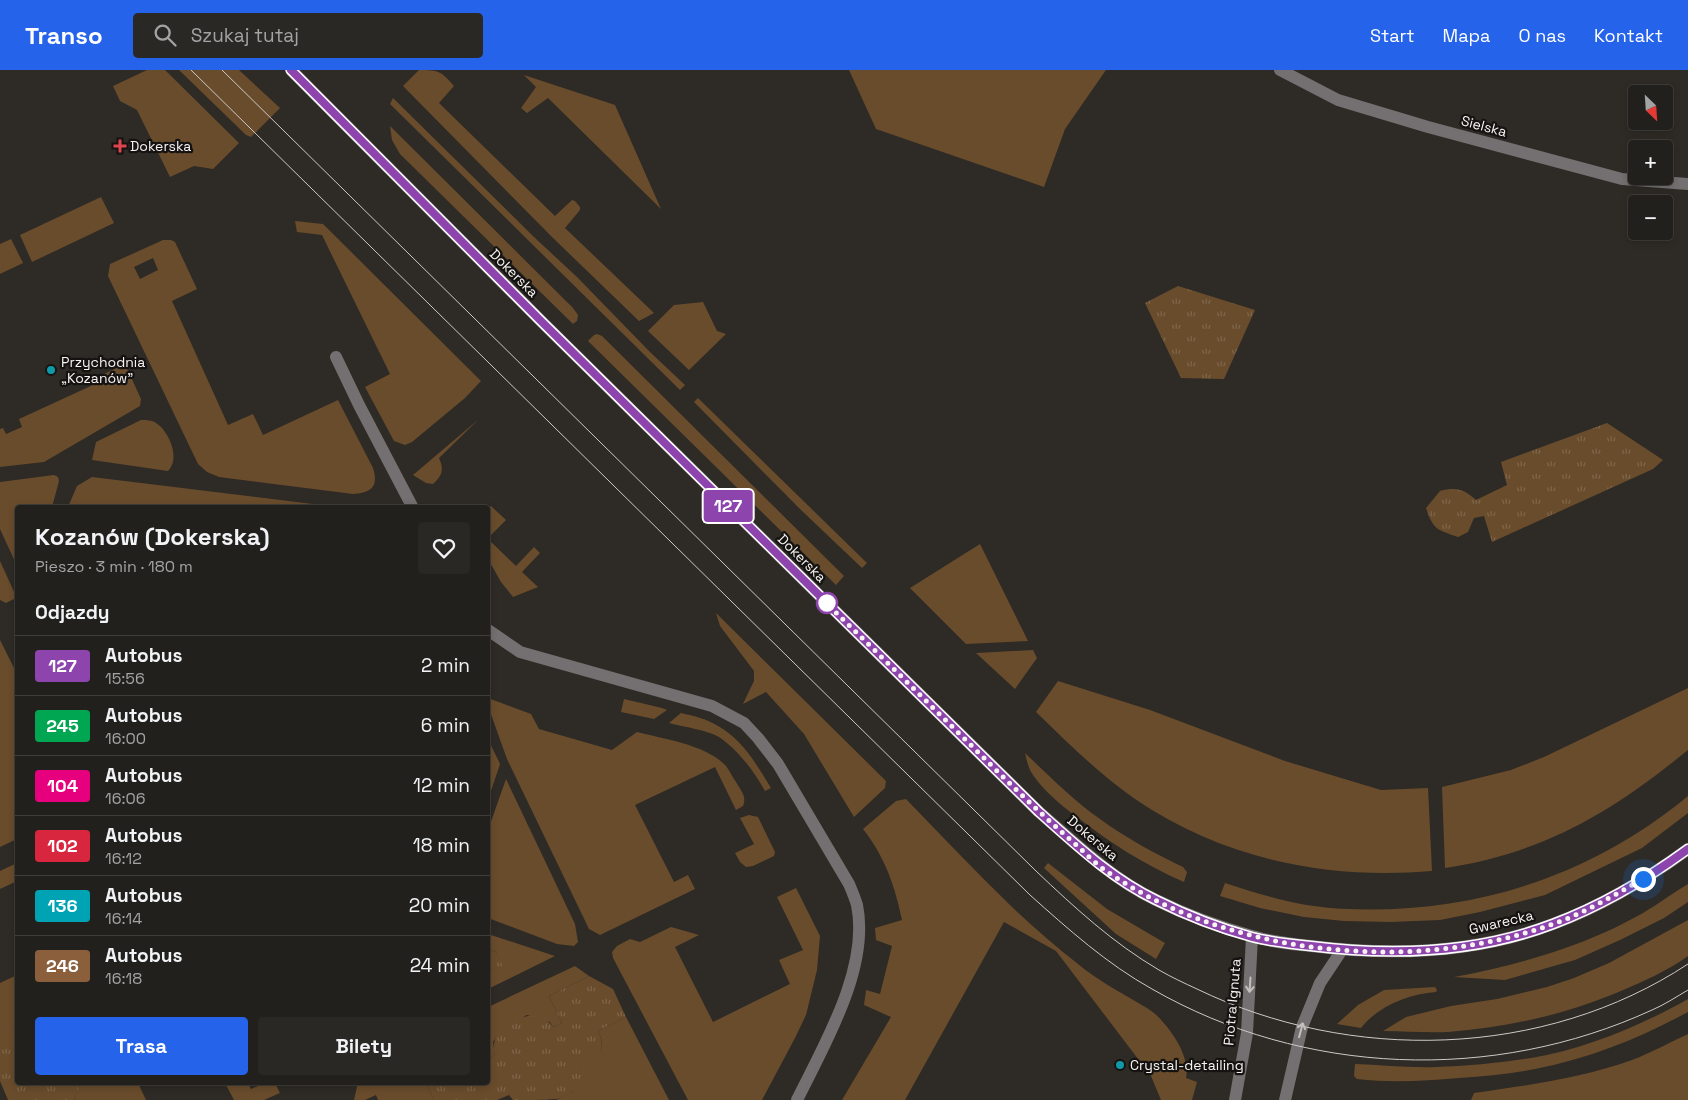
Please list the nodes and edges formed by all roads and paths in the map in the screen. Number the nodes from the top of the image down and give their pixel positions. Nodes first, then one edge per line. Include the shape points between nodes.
1 (291, 70) edge
2 (1280, 70) edge
3 (1688, 184) edge
4 (336, 358) dead end
5 (411, 505) edge
6 (490, 631) edge
7 (1688, 849) edge
8 (1252, 937) junction
9 (1301, 945) joint
10 (1342, 950) junction
11 (797, 1100) edge
12 (1234, 1100) edge
13 (1285, 1100) edge

1 - 8 street, Dokerska via 1039,812 1102,868 1155,900
2 - 3 street, Sielska via 1338,100 1428,127 1622,179
4 - 5 street
6 - 11 street via 520,652 712,706 744,723 778,764 849,884 857,905 860,931 852,978 831,1032
7 - 10 street, Gwarecka via 1657,871 1586,911 1518,935 1433,950
8 - 9 street, Dokerska
8 -> 12 street, Piotra Ignuta via 1247,1033
9 - 10 street, Gwarecka
13 -> 10 street via 1302,1027 1320,983

